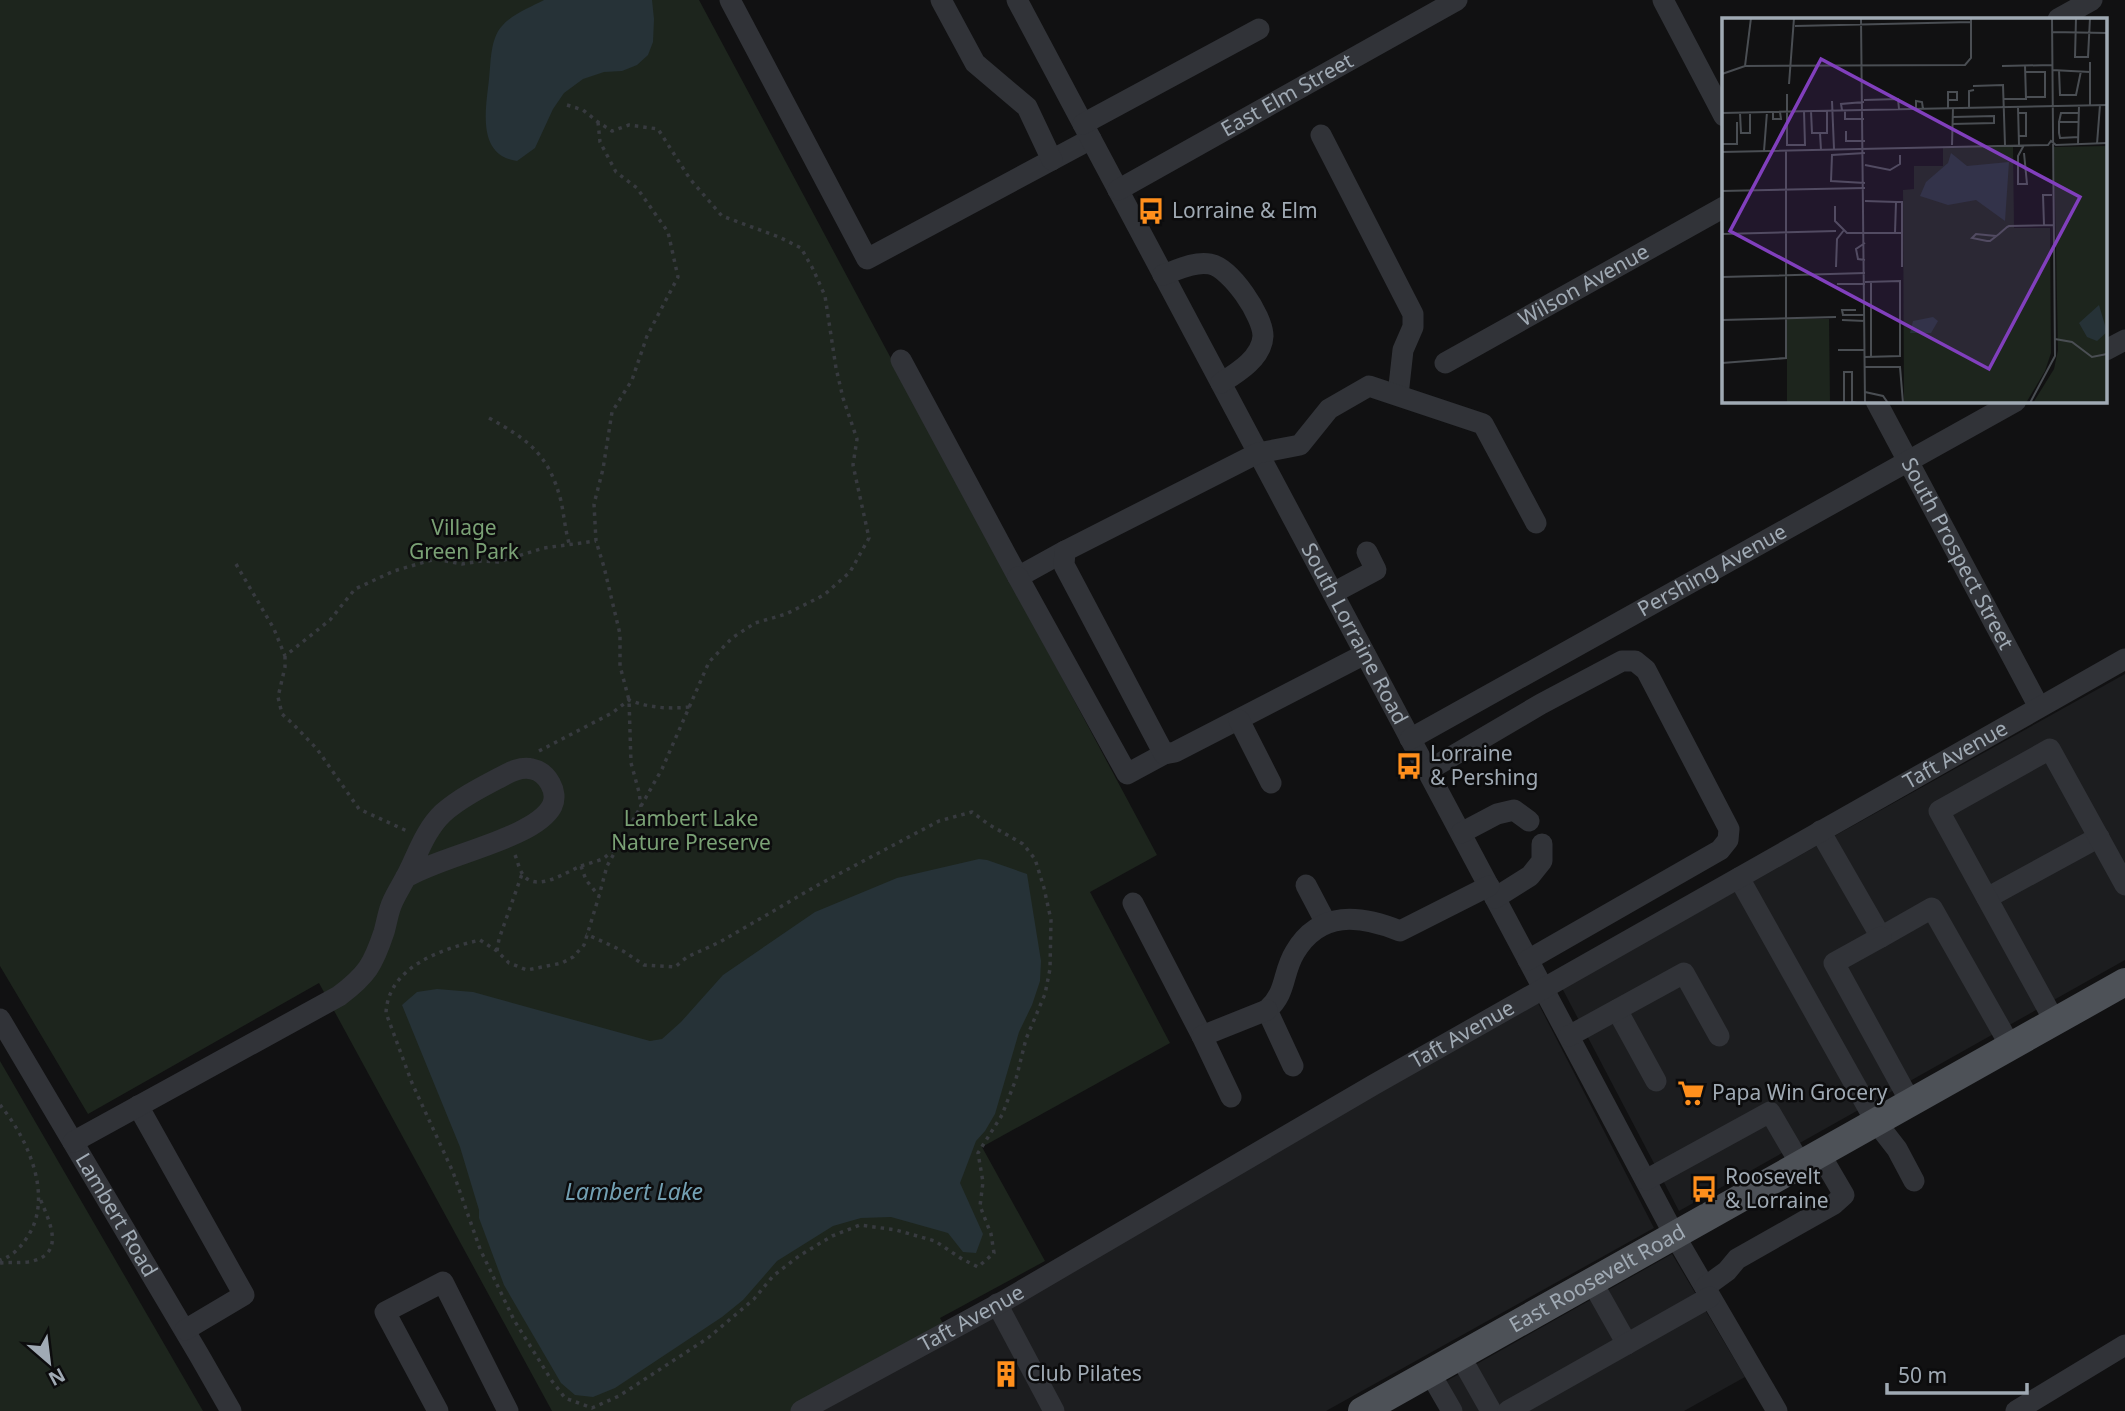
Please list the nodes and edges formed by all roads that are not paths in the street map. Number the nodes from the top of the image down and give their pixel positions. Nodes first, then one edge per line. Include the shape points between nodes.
1 (730, 0) edge
2 (942, 0) edge
3 (1017, 0) edge
4 (1457, 0) edge
5 (1662, 0) edge
6 (2092, 0) edge
7 (2060, 18) edge
8 (1259, 29) dead end
9 (1722, 112) edge
10 (1087, 132) junction
11 (1321, 135) dead end
12 (1052, 160) junction
13 (1118, 190) junction
14 (1722, 207) edge
15 (1163, 275) junction
16 (2125, 340) edge
17 (2108, 350) edge
18 (901, 360) dead end
19 (1445, 363) dead end
20 (1221, 383) junction
21 (1398, 395) junction
22 (1877, 402) edge
23 (2014, 402) edge
24 (1258, 453) junction
25 (1908, 461) junction
26 (1535, 523) dead end
27 (1065, 551) junction
28 (1367, 552) dead end
29 (1018, 577) junction
30 (1333, 593) junction
31 (1365, 654) junction
32 (2125, 659) edge
33 (2039, 707) junction
34 (1239, 720) junction
35 (1410, 739) junction
36 (1164, 754) junction
37 (1427, 771) junction
38 (1271, 783) dead end
39 (1529, 821) dead end
40 (1820, 831) junction
41 (1461, 833) junction
42 (2099, 837) junction
43 (1542, 844) dead end
44 (405, 878) junction
45 (1739, 878) junction
46 (1306, 885) dead end
47 (2125, 885) edge
48 (1492, 892) junction
49 (1987, 898) junction
50 (1133, 903) dead end
51 (1326, 923) junction
52 (1881, 937) junction
53 (1528, 960) junction
54 (2125, 982) edge
55 (1543, 989) junction
56 (1267, 1010) junction
57 (1617, 1010) junction
58 (0, 1019) edge
59 (2055, 1021) junction
60 (1202, 1036) junction
61 (1569, 1036) junction
62 (1719, 1036) dead end
63 (2011, 1046) junction
64 (1293, 1066) dead end
65 (1656, 1081) dead end
66 (1231, 1097) dead end
67 (1911, 1103) junction
68 (138, 1106) junction
69 (1877, 1122) junction
70 (73, 1142) junction
71 (1810, 1160) junction
72 (1646, 1180) junction
73 (1914, 1181) dead end
74 (1675, 1236) junction
75 (1592, 1282) junction
76 (1707, 1292) junction
77 (997, 1304) junction
78 (185, 1330) junction
79 (1628, 1344) junction
80 (2125, 1345) edge
81 (1460, 1356) junction
82 (1430, 1373) junction
83 (230, 1411) edge
84 (438, 1411) edge
85 (508, 1411) edge
86 (801, 1411) edge
87 (1054, 1411) edge
88 (1362, 1411) edge
89 (1452, 1411) edge
90 (1491, 1411) edge
91 (1508, 1411) edge
92 (1777, 1411) edge
93 (2016, 1411) edge

1 - 12 street via 867,260
2 - 12 street via 975,63 1027,107
3 - 10 street, South Lorraine Road
4 - 13 street, East Elm Street
5 - 9 street
6 - 7 street
8 - 10 street
10 - 12 street
10 - 13 street, South Lorraine Road
11 - 21 street via 1413,314
13 - 15 street, South Lorraine Road
14 - 19 street, Wilson Avenue
15 - 20 street, South Lorraine Road
15 - 20 street via 1211,264 1240,287 1257,315 1263,337 1255,355 1246,367
16 - 17 street
18 - 29 street
20 - 24 street, South Lorraine Road
21 - 24 street via 1369,386 1329,409 1300,445
21 - 26 street via 1483,424
22 - 25 street, South Prospect Street
23 - 25 street, Pershing Avenue
24 - 27 street
24 - 30 street, South Lorraine Road
25 - 33 street, South Prospect Street
25 - 35 street, Pershing Avenue
27 - 29 street
27 - 36 street via 1063,565
28 - 30 street via 1376,570
29 - 36 street via 1127,774
30 - 31 street, South Lorraine Road
31 - 34 street
31 - 35 street, South Lorraine Road
32 - 33 street, Taft Avenue
33 - 40 street, Taft Avenue
34 - 36 street
34 - 38 street
35 - 37 street, South Lorraine Road
37 - 41 street, South Lorraine Road
37 - 53 street via 1622,662 1635,661 1646,670 1729,829 1728,840 1720,850
39 - 41 street via 1514,810
40 - 45 street, Taft Avenue
40 - 52 street
41 - 48 street, South Lorraine Road
42 - 47 street
42 - 49 street
42 - 49 street via 2050,749 1939,811
43 - 48 street via 1542,861 1531,876
44 - 44 street via 432,825 469,794 516,769 532,769 549,781 554,803 538,822
44 - 68 street via 368,971 356,983
45 - 55 street, Taft Avenue
45 - 69 street
46 - 51 street
48 - 51 street via 1400,930 1350,918
48 - 53 street, South Lorraine Road
49 - 59 street
50 - 60 street
51 - 56 street via 1294,953 1278,1001
52 - 63 street via 1932,908
52 - 67 street via 1834,963
53 - 55 street, South Lorraine Road
54 - 59 main road, East Roosevelt Road
55 - 61 street, South Lorraine Road
55 - 77 street, Taft Avenue
56 - 60 street
56 - 64 street
57 - 61 street
57 - 62 street via 1685,973
57 - 65 street
58 - 70 street, Lambert Road
59 - 63 main road, East Roosevelt Road
60 - 66 street
61 - 72 street, South Lorraine Road
63 - 67 main road, East Roosevelt Road
67 - 69 main road, East Roosevelt Road
68 - 70 street
68 - 78 street via 244,1295
69 - 71 main road, East Roosevelt Road
69 - 73 street
70 - 78 street, Lambert Road
71 - 72 street via 1770,1112
71 - 74 main road, East Roosevelt Road
71 - 76 street via 1844,1195 1737,1259
72 - 74 street, South Lorraine Road
74 - 75 main road, East Roosevelt Road
74 - 76 street, South Lorraine Road
75 - 79 street
75 - 81 main road, East Roosevelt Road
76 - 79 street
76 - 92 street, South Lorraine Road
77 - 86 street, Taft Avenue
77 - 87 street
78 - 83 street, Lambert Road
79 - 91 street
80 - 93 street
81 - 82 main road, East Roosevelt Road
81 - 90 street
82 - 88 main road, East Roosevelt Road
82 - 89 street
84 - 85 street via 386,1312 443,1282

